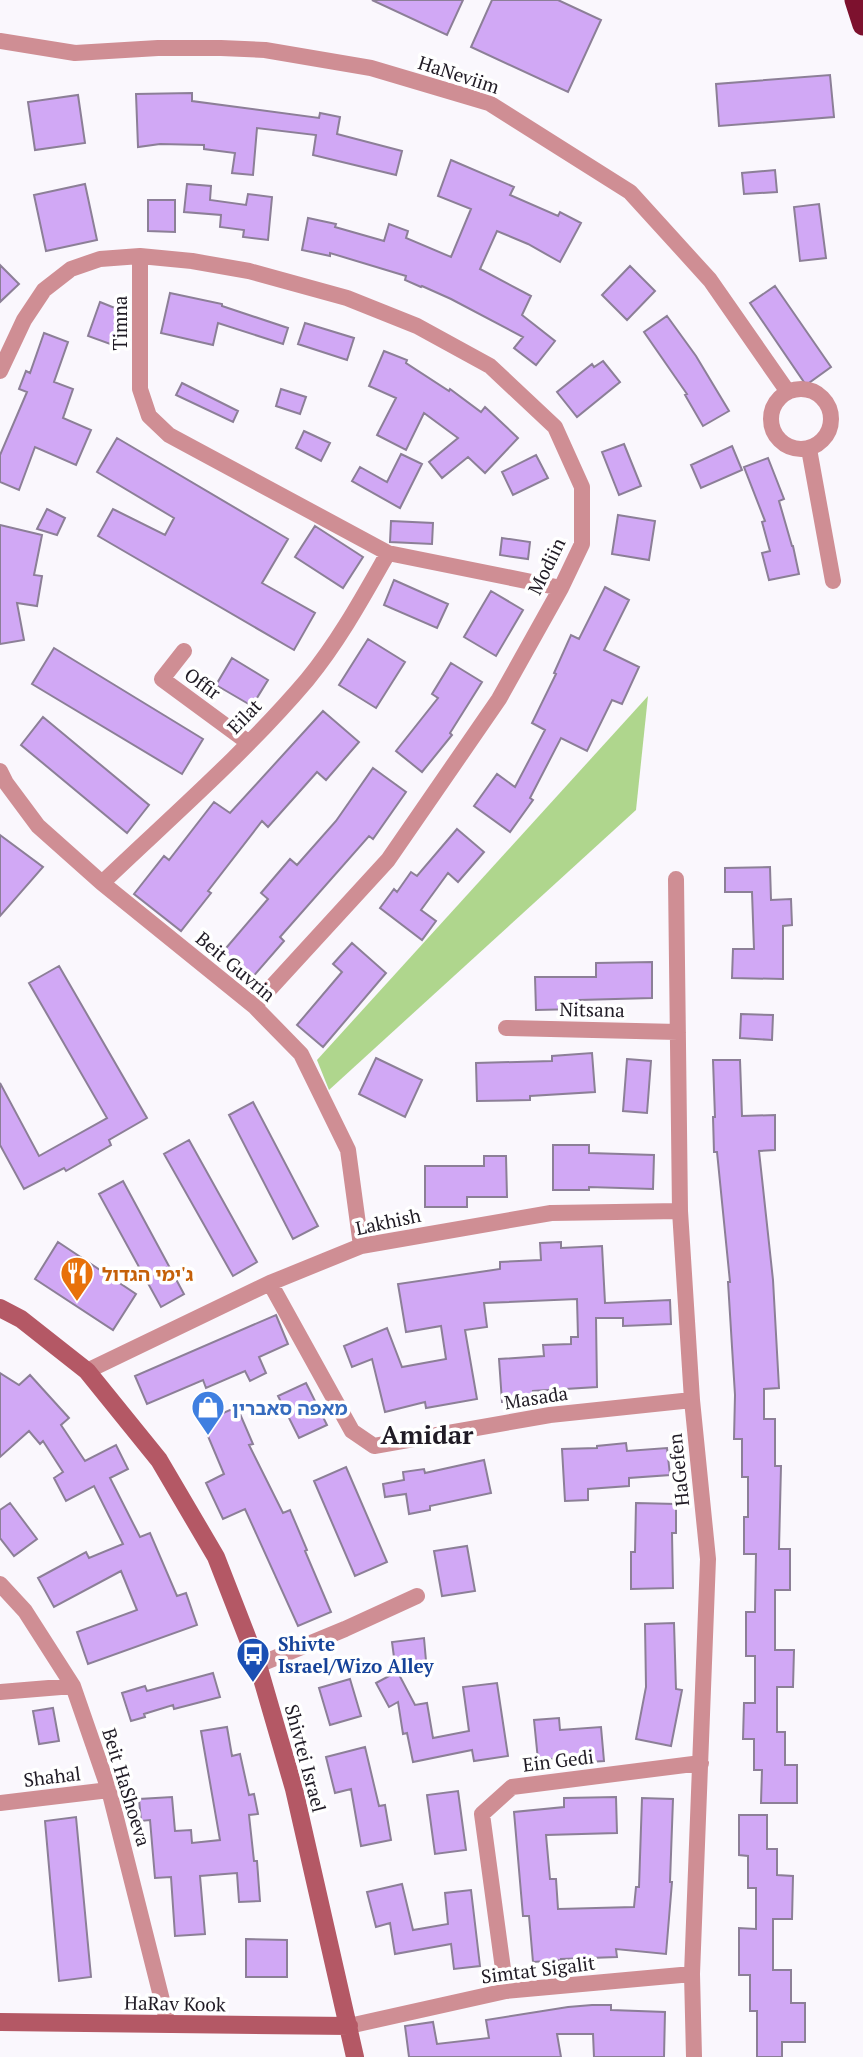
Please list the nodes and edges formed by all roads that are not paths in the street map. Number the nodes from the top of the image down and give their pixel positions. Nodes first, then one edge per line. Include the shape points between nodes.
1 (855, 0) edge
2 (863, 25) edge
3 (0, 41) edge
4 (140, 256) junction
5 (0, 371) edge
6 (788, 392) junction
7 (809, 449) junction
8 (388, 554) junction
9 (834, 581) dead end
10 (561, 588) junction
11 (184, 651) dead end
12 (249, 743) junction
13 (0, 771) edge
14 (676, 878) dead end
15 (102, 883) junction
16 (254, 1006) junction
17 (506, 1028) dead end
18 (678, 1032) junction
19 (680, 1211) junction
20 (361, 1246) junction
21 (271, 1283) junction
22 (0, 1308) edge
23 (87, 1371) junction
24 (692, 1401) junction
25 (0, 1584) edge
26 (417, 1596) dead end
27 (258, 1665) junction
28 (72, 1686) junction
29 (0, 1692) edge
30 (701, 1763) junction
31 (108, 1790) junction
32 (0, 1803) edge
33 (692, 1974) junction
34 (506, 1991) junction
35 (0, 2022) edge
36 (168, 2024) junction
37 (349, 2026) junction
38 (355, 2057) edge
39 (694, 2057) edge

1 - 2 highway
3 - 6 street, HaNeviim via 75,53 158,48 265,50 371,68 489,103 630,192 710,280
4 - 5 street via 71,269 44,290
4 - 8 street, Timna via 140,389 149,416 169,435
4 - 10 street, Modiin via 249,271 347,298 417,326 490,366 555,427 582,487 582,544
6 - 7 street via 774,405 774,434 789,447
6 - 7 street via 797,389 817,394 829,409 830,429
7 - 9 street
8 - 10 street
8 - 12 street, Eilat via 350,620 307,679
10 - 16 street, Modiin via 499,699 388,860
11 - 12 street, Offir via 162,679
12 - 15 street, Eilat
13 - 15 street, Beit Guvrin via 38,826
14 - 18 street, HaGefen
15 - 16 street, Beit Guvrin
16 - 20 street, Beit Guvrin via 301,1054 348,1150
17 - 18 street, Nitsana
18 - 19 street, HaGefen
19 - 20 street, Lakhish via 551,1213
19 - 24 street, HaGefen
20 - 21 street, Lakhish
21 - 23 street, Lakhish
21 - 24 street, Masada via 352,1431 374,1446 550,1415
22 - 23 street, Shivtei Israel
23 - 27 street, Shivtei Israel via 159,1460 210,1546
24 - 30 street, HaGefen via 708,1559
25 - 28 street, Beit HaShoeva
26 - 27 street
27 - 37 street, Shivtei Israel via 294,1789
28 - 29 street
28 - 31 street, Beit HaShoeva
30 - 33 street, HaGefen
30 - 34 street, Ein Gedi via 512,1787 482,1814
31 - 32 street, Shahal
31 - 36 street, Beit HaShoeva
33 - 34 street, Simtat Sigalit
33 - 39 street, HaGefen
34 - 37 street, Simtat Sigalit
35 - 36 street, HaRav Kook
36 - 37 street, HaRav Kook
37 - 38 street, Shivtei Israel

